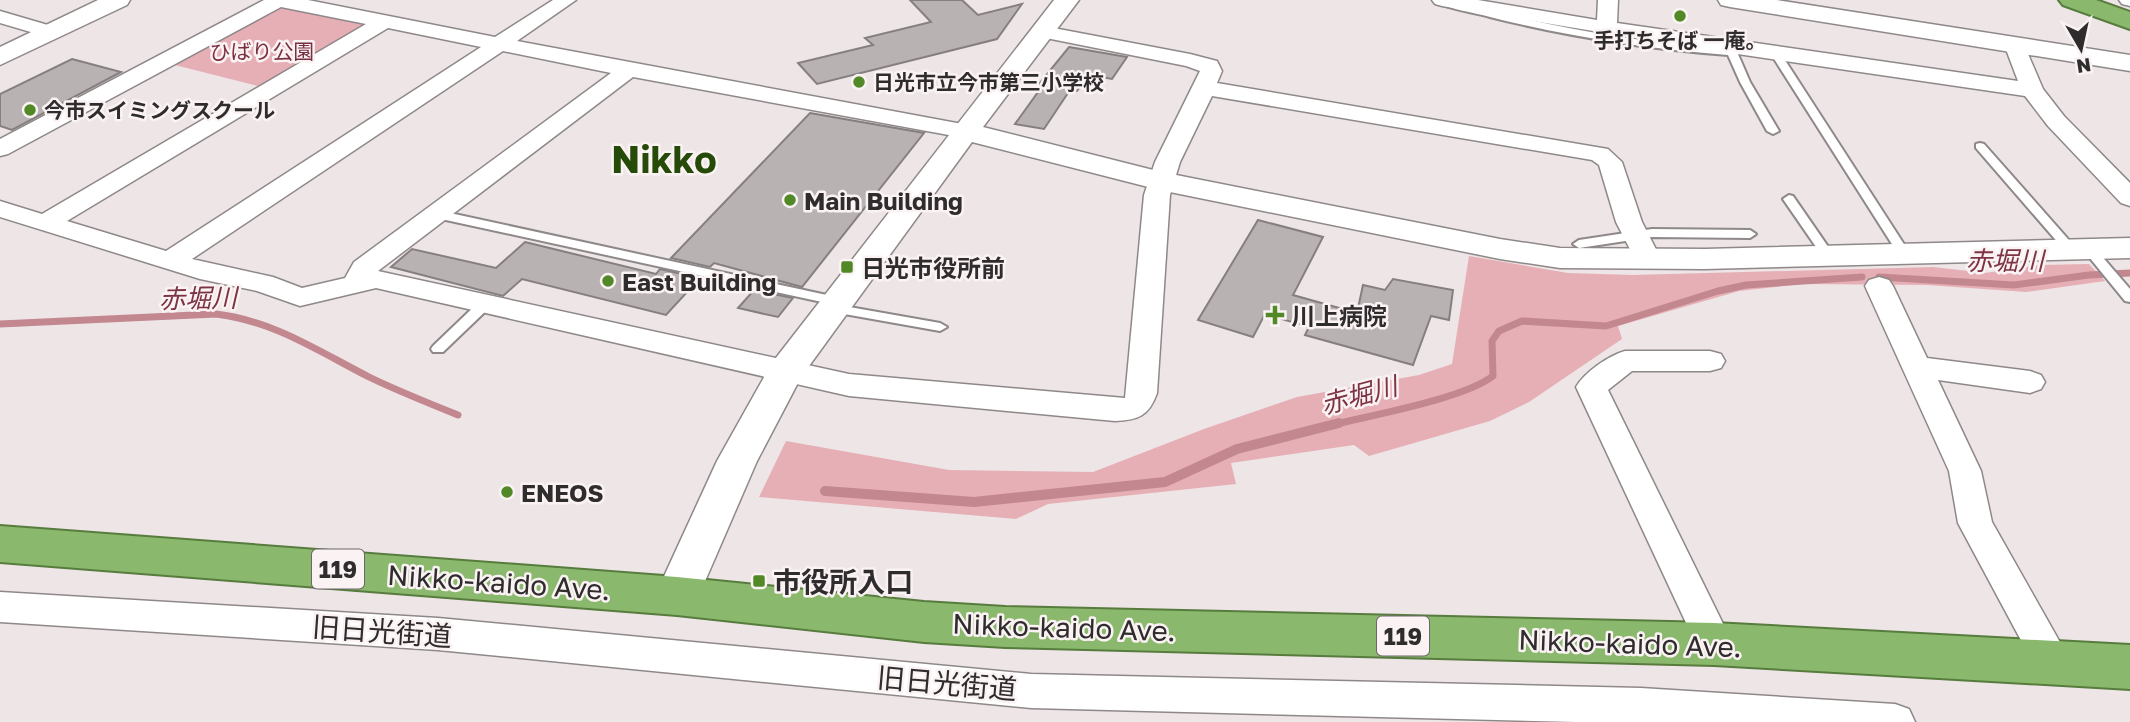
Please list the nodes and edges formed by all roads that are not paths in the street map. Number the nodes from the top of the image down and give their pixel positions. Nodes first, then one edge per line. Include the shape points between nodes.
1 (118, 0) edge
2 (279, 0) edge
3 (1067, 0) edge
4 (1441, 0) edge
5 (1608, 0) edge
6 (1730, 0) edge
7 (2072, 0) edge
8 (554, 2) edge
9 (1776, 4) edge
10 (0, 17) edge
11 (385, 21) junction
12 (2130, 21) edge
13 (1606, 27) junction
14 (51, 32) junction
15 (1043, 32) junction
16 (499, 44) junction
17 (2015, 44) junction
18 (1732, 50) junction
19 (1776, 54) junction
20 (0, 57) edge
21 (2130, 63) edge
22 (629, 70) junction
23 (1205, 88) junction
24 (2032, 90) junction
25 (965, 131) junction
26 (1773, 131) dead end
27 (1980, 146) dead end
28 (0, 149) edge
29 (1160, 181) junction
30 (2130, 198) edge
31 (1788, 199) dead end
32 (0, 209) edge
33 (436, 214) junction
34 (45, 223) junction
35 (1750, 234) dead end
36 (1579, 244) dead end
37 (1641, 247) junction
38 (2130, 248) edge
39 (2080, 250) junction
40 (1903, 252) junction
41 (1827, 254) junction
42 (171, 260) junction
43 (355, 284) junction
44 (1878, 286) dead end
45 (2130, 298) edge
46 (485, 304) junction
47 (834, 304) junction
48 (940, 327) dead end
49 (438, 349) dead end
50 (1710, 361) dead end
51 (1917, 367) junction
52 (785, 372) junction
53 (2031, 382) dead end
54 (0, 544) edge
55 (677, 596) junction
56 (0, 607) edge
57 (1714, 644) junction
58 (2051, 660) junction
59 (2130, 667) edge
60 (1895, 722) edge

1 - 14 street
2 - 11 street
2 - 28 street
3 - 15 street
4 - 13 street
4 - 18 lane via 1508,21 1647,46
5 - 13 street
6 - 9 street
7 - 12 highway
8 - 16 street
9 - 17 street
10 - 14 street
11 - 16 street
11 - 34 street
13 - 18 street
14 - 20 street
15 - 23 street via 1209,66 1212,71
15 - 25 street
16 - 22 street
16 - 42 street
17 - 21 street
17 - 24 street
18 - 19 street
18 - 26 lane
19 - 24 street
19 - 40 lane
22 - 25 street
22 - 33 street
23 - 29 street
23 - 37 street via 1588,150 1610,162
24 - 30 street
25 - 29 street
25 - 47 street
27 - 39 lane
29 - 37 street via 1525,253 1595,260
29 - 52 street via 1142,393 1131,409 874,390
31 - 41 lane
32 - 34 street
33 - 43 street via 364,268
33 - 47 lane
34 - 42 street
35 - 37 lane
36 - 37 lane
37 - 41 street
38 - 39 street
39 - 40 street
39 - 45 lane
40 - 41 street
42 - 43 street via 264,283 300,297
43 - 46 street via 376,279
44 - 51 street
46 - 49 lane
46 - 52 street
47 - 48 lane
47 - 52 street
50 - 57 street via 1625,361 1591,387
51 - 53 street
51 - 58 street via 1965,471 1975,523
52 - 55 street via 737,461
54 - 55 highway, Nikko-kaido Ave. / 119
55 - 57 highway, Nikko-kaido Ave. / 119 via 924,622 1052,629
56 - 60 street, 旧日光街道 via 438,634 1031,691 1641,706
57 - 58 highway, Nikko-kaido Ave. / 119
58 - 59 highway, Nikko-kaido Ave. / 119

